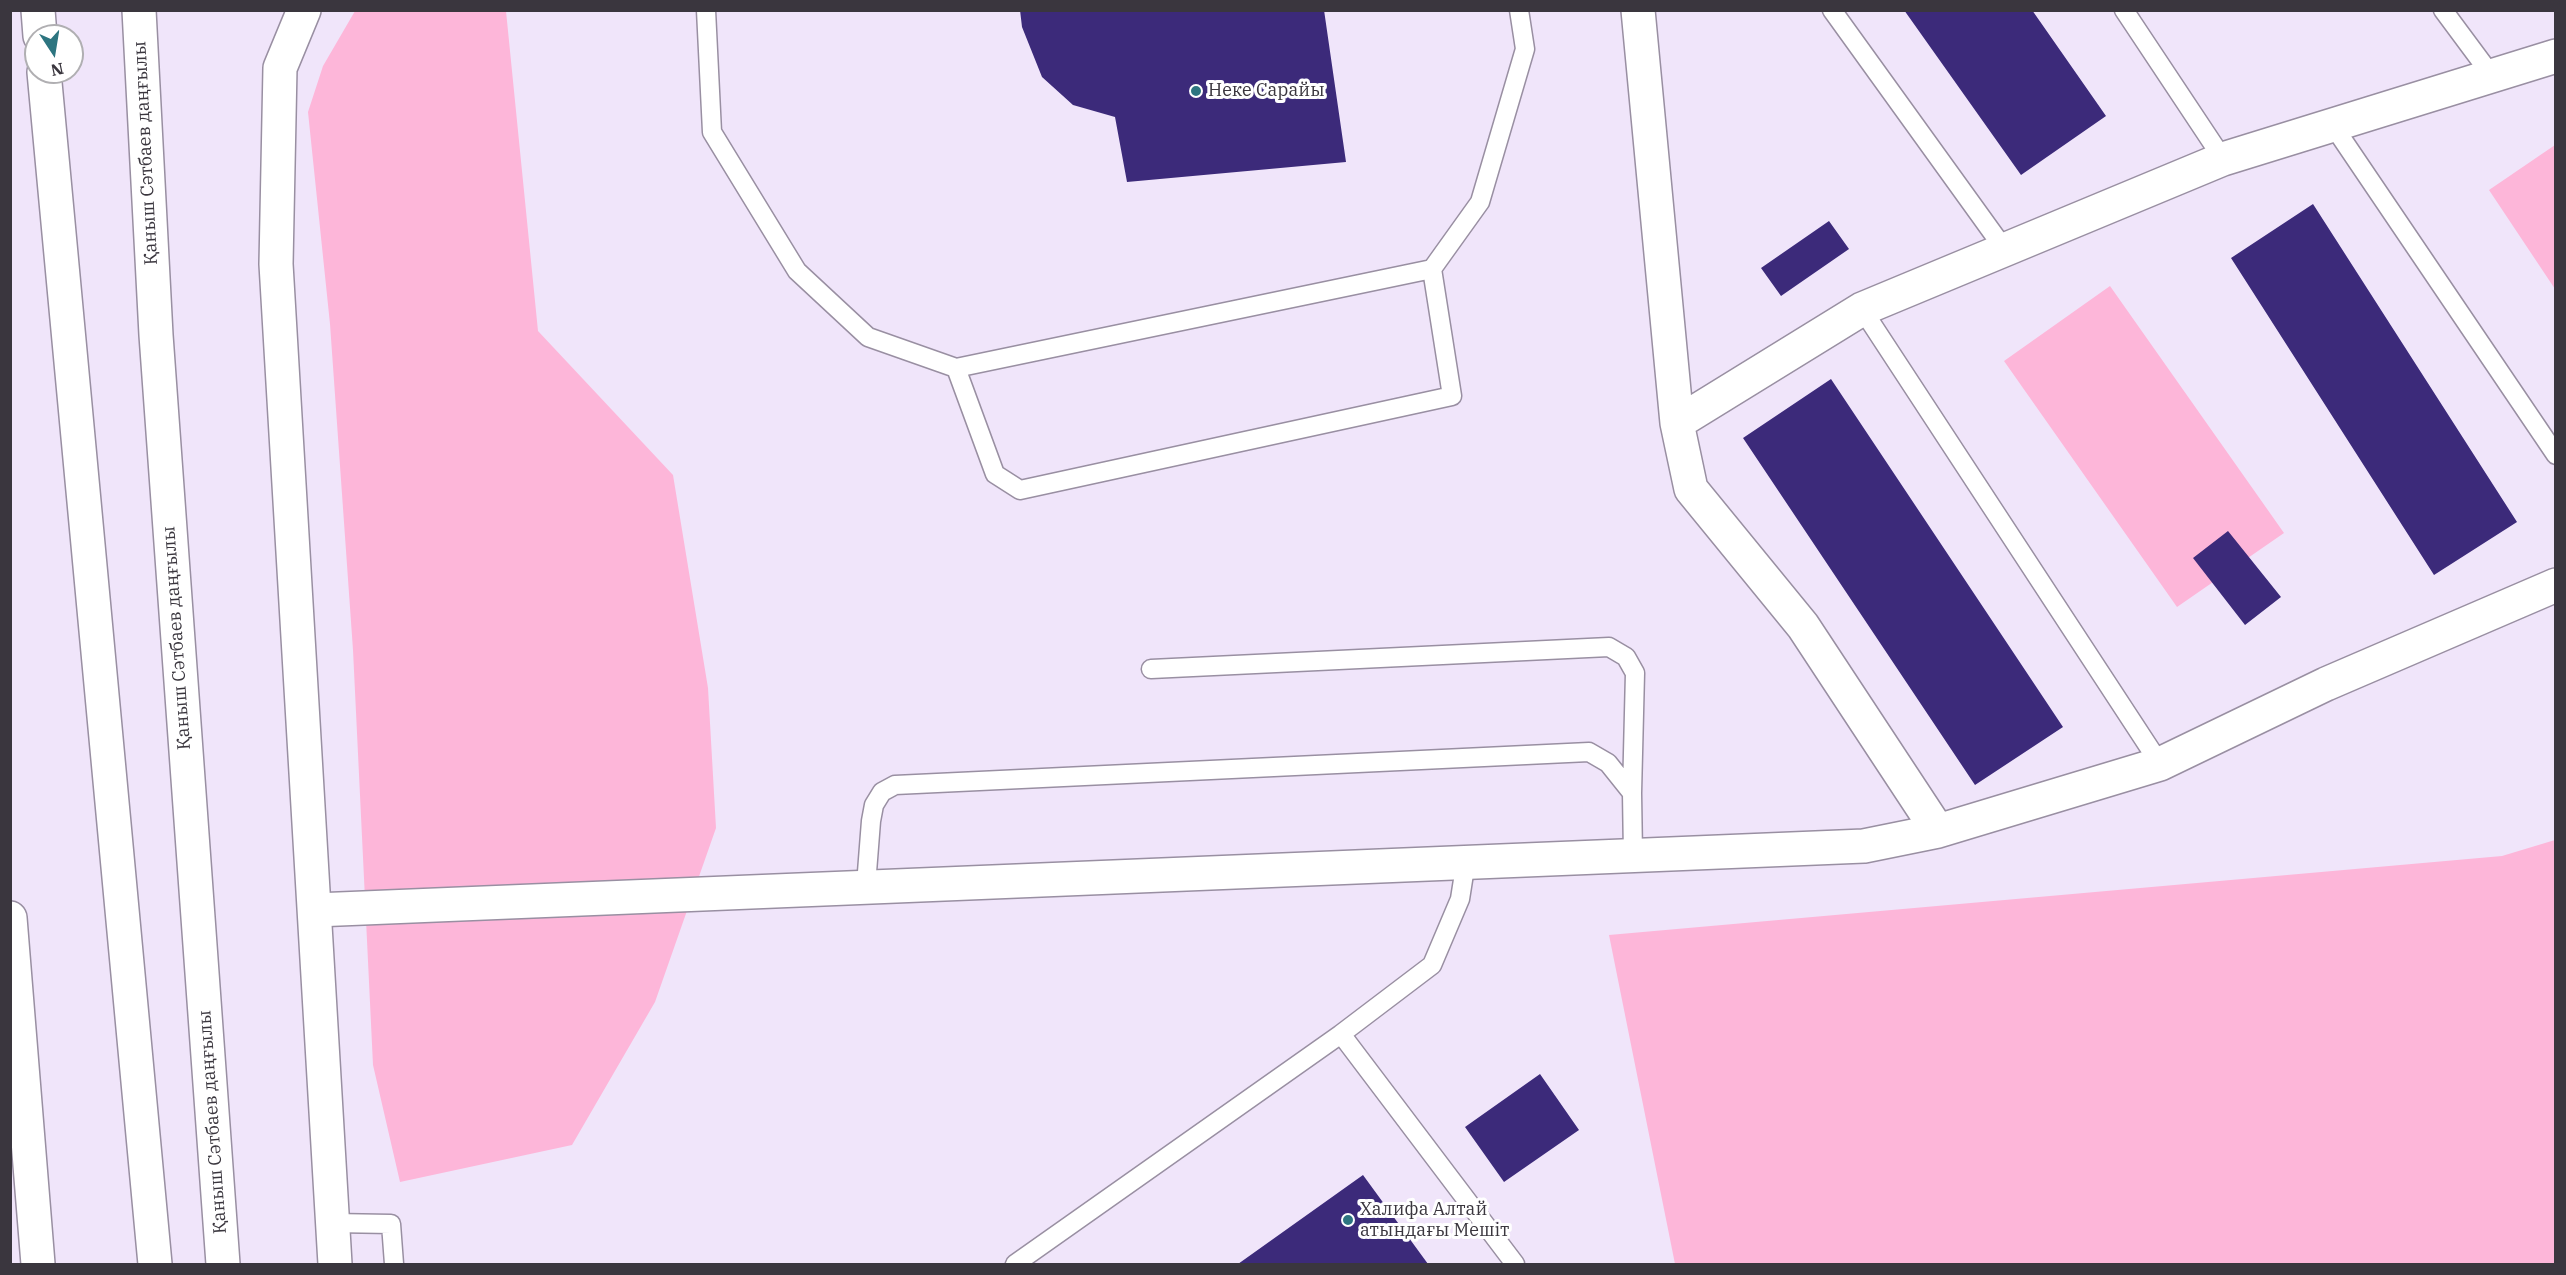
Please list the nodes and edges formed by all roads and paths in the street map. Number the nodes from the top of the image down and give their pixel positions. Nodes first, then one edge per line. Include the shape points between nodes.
1 (139, 10) edge
2 (304, 10) edge
3 (706, 10) edge
4 (1519, 10) edge
5 (1638, 10) edge
6 (1832, 10) edge
7 (2124, 10) edge
8 (2443, 10) edge
9 (2556, 56) edge
10 (2492, 76) junction
11 (45, 84) edge
12 (2332, 124) junction
13 (2223, 159) junction
14 (2005, 250) junction
15 (1432, 269) junction
16 (1862, 309) junction
17 (956, 368) junction
18 (1677, 423) junction
19 (2556, 455) edge
20 (2556, 585) edge
21 (1151, 669) dead end
22 (2160, 764) junction
23 (1632, 793) junction
24 (1938, 831) junction
25 (1633, 855) junction
26 (1466, 861) junction
27 (866, 885) junction
28 (315, 910) junction
29 (10, 918) edge
30 (1341, 1034) junction
31 (333, 1223) junction
32 (38, 1264) edge
33 (155, 1264) edge
34 (223, 1264) edge
35 (335, 1264) edge
36 (394, 1264) edge
37 (1015, 1264) edge
38 (1515, 1264) edge

1 - 34 street, Қаныш Сәтбаев даңғылы via 156,335
2 - 28 street via 280,68 276,264
3 - 17 lane via 712,132 796,271 868,337
4 - 15 lane via 1525,49 1480,202
5 - 18 street
6 - 14 lane
7 - 13 lane
8 - 10 lane
9 - 10 street
10 - 12 street
11 - 33 street
12 - 13 street
12 - 19 lane
13 - 14 street
14 - 16 street
15 - 17 lane
15 - 17 lane via 1452,396 1020,490 995,474
16 - 18 street
16 - 22 lane
18 - 24 street via 1690,489 1803,626
20 - 22 street via 2326,684
21 - 23 lane via 1608,647 1626,657 1635,673
22 - 24 street
23 - 25 lane
23 - 27 lane via 1608,763 1589,752 895,785 882,792 874,805
24 - 25 street via 1864,846
25 - 26 street
26 - 27 street
26 - 30 lane via 1460,899 1432,965
27 - 28 street
28 - 31 street
29 - 32 street
30 - 37 lane
30 - 38 lane
31 - 35 street
31 - 36 lane via 391,1224

